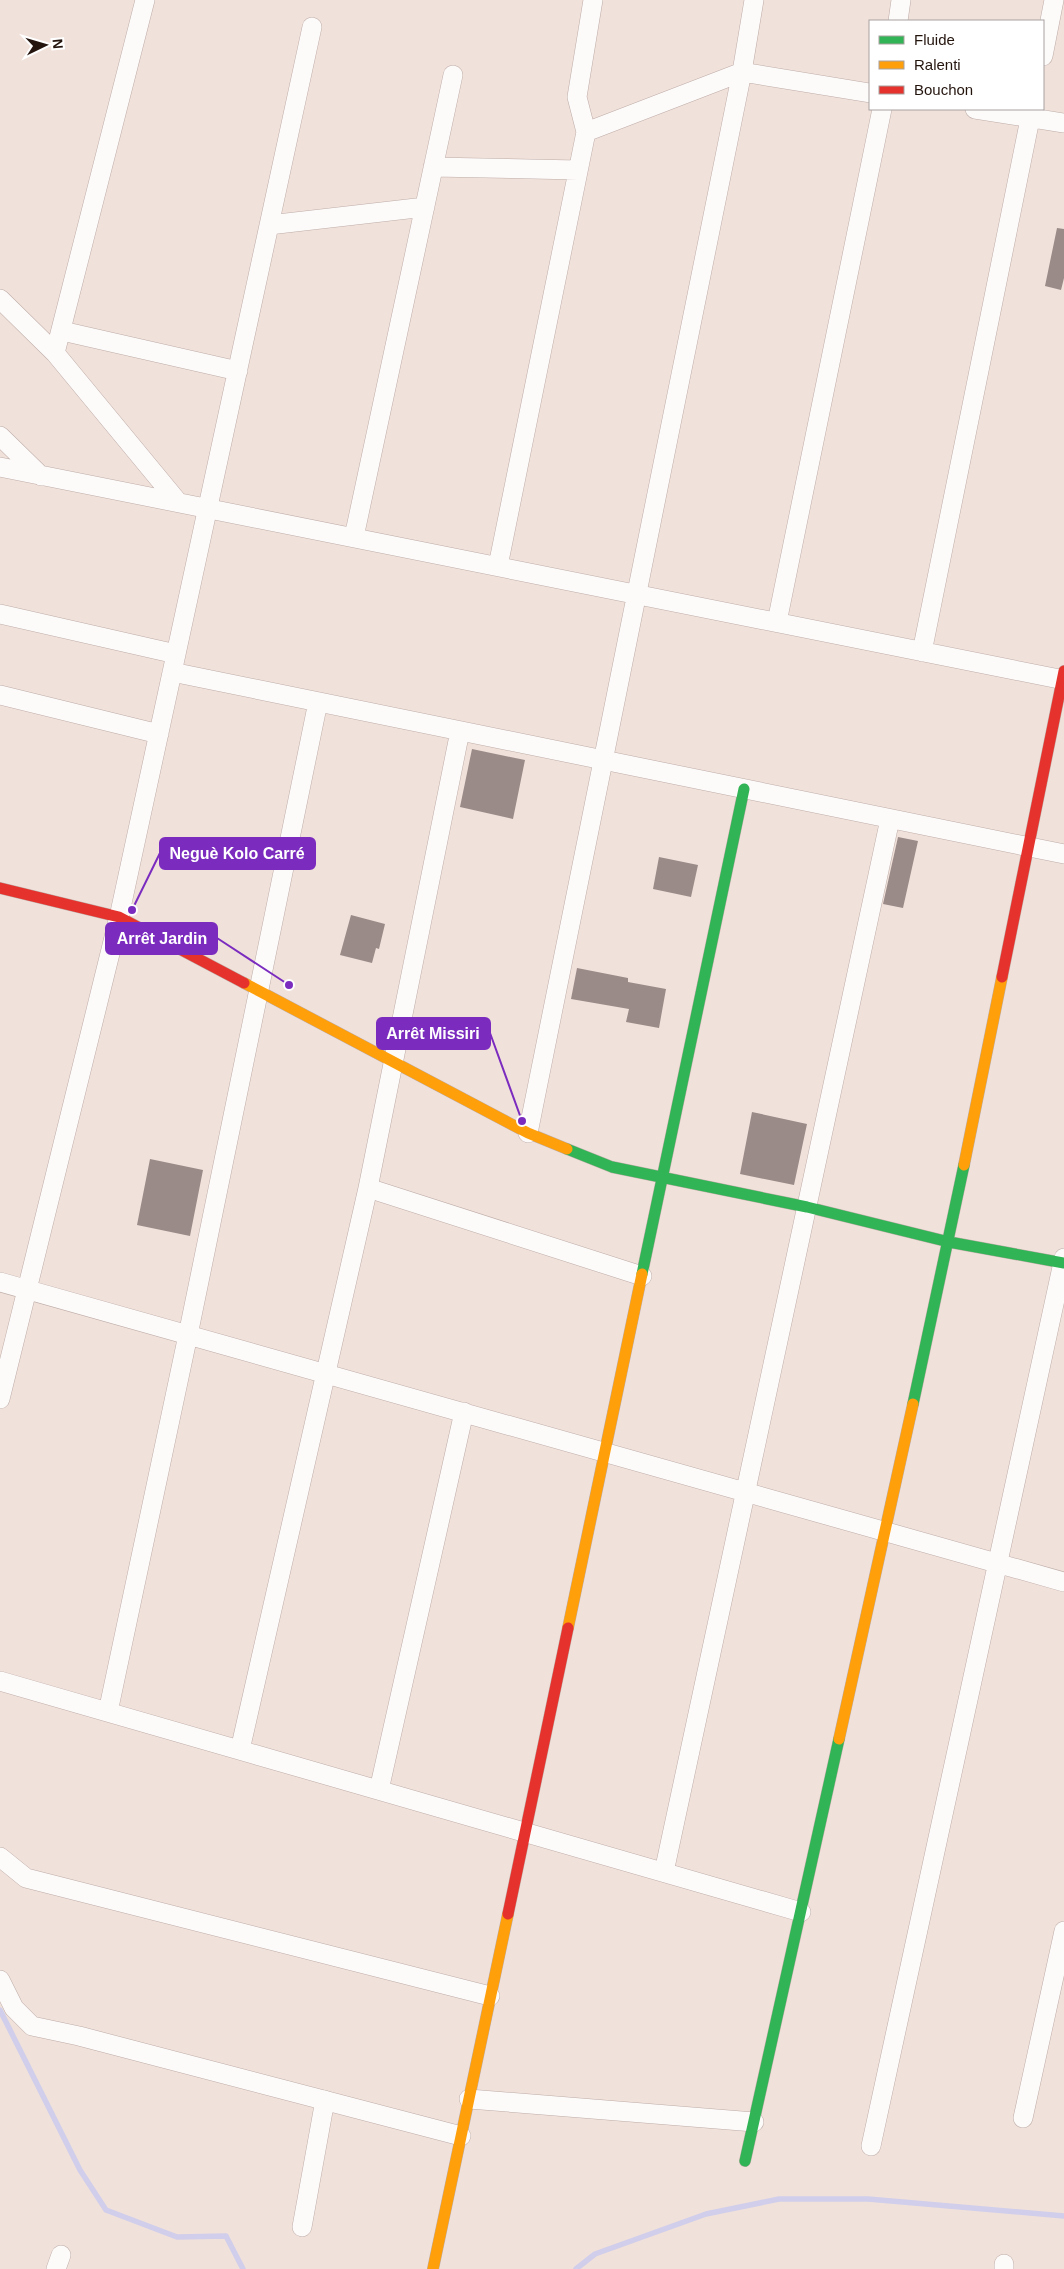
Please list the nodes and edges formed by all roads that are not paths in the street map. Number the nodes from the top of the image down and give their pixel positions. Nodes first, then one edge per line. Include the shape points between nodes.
1 (145, 0) edge
2 (593, 0) edge
3 (754, 0) edge
4 (901, 0) edge
5 (1054, 0) edge
6 (898, 20) edge
7 (312, 27) dead end
8 (1044, 51) edge
9 (742, 72) junction
10 (453, 75) dead end
11 (869, 92) edge
12 (882, 110) edge
13 (989, 110) edge
14 (1031, 113) edge
15 (1064, 123) edge
16 (586, 132) junction
17 (434, 167) junction
18 (578, 170) junction
19 (425, 207) junction
20 (269, 226) junction
21 (0, 299) edge
22 (62, 331) junction
23 (56, 353) junction
24 (238, 371) junction
25 (0, 436) edge
26 (0, 467) edge
27 (41, 476) junction
28 (178, 502) junction
29 (208, 508) junction
30 (354, 537) junction
31 (498, 566) junction
32 (636, 594) junction
33 (0, 614) edge
34 (777, 622) junction
35 (922, 652) junction
36 (176, 654) junction
37 (172, 672) junction
38 (1063, 677) edge
39 (0, 695) edge
40 (318, 702) junction
41 (460, 731) junction
42 (159, 734) junction
43 (603, 760) junction
44 (744, 789) junction
45 (890, 819) junction
46 (1028, 847) junction
47 (1064, 854) edge
48 (0, 888) edge
49 (119, 917) junction
50 (259, 991) junction
51 (393, 1062) junction
52 (528, 1133) junction
53 (662, 1176) junction
54 (368, 1188) junction
55 (807, 1207) junction
56 (949, 1242) junction
57 (1064, 1261) edge
58 (642, 1276) junction
59 (0, 1282) edge
60 (27, 1289) junction
61 (188, 1335) junction
62 (324, 1373) junction
63 (0, 1399) edge
64 (464, 1412) junction
65 (604, 1452) junction
66 (745, 1492) junction
67 (884, 1531) junction
68 (998, 1563) junction
69 (1064, 1582) edge
70 (0, 1681) edge
71 (108, 1712) junction
72 (240, 1750) junction
73 (379, 1790) junction
74 (525, 1832) junction
75 (0, 1857) edge
76 (664, 1872) junction
77 (801, 1912) junction
78 (1064, 1931) edge
79 (0, 1980) edge
80 (490, 1996) junction
81 (469, 2098) junction
82 (325, 2100) junction
83 (1023, 2118) dead end
84 (754, 2122) junction
85 (461, 2136) junction
86 (871, 2146) dead end
87 (745, 2161) dead end
88 (302, 2227) dead end
89 (433, 2269) edge

1 - 22 street
2 - 16 street via 576,97
3 - 9 street
4 - 6 street
5 - 8 street
7 - 20 street
9 - 11 street
9 - 16 street
9 - 32 street
10 - 17 street
12 - 34 street
13 - 14 street
14 - 15 street
14 - 35 street
16 - 18 street
17 - 18 street
17 - 19 street
18 - 31 street
19 - 20 street
19 - 30 street
20 - 24 street
21 - 23 street
22 - 23 street
22 - 24 street
23 - 28 street
24 - 29 street
25 - 27 street
26 - 27 street
27 - 28 street
28 - 29 street
29 - 30 street
29 - 36 street
30 - 31 street
31 - 32 street
32 - 34 street
32 - 43 street
33 - 36 street
34 - 35 street
35 - 38 street
36 - 37 street
37 - 40 street
37 - 42 street
38 - 46 street
39 - 42 street
40 - 41 street
40 - 50 street
41 - 43 street
41 - 51 street
42 - 49 street
43 - 44 street
43 - 52 street
44 - 45 street
44 - 53 street
45 - 46 street
45 - 55 street
46 - 47 street
46 - 56 street
48 - 49 street
49 - 50 street
49 - 60 street
50 - 51 street
50 - 61 street
51 - 52 street
51 - 54 street
52 - 53 street via 612,1167
53 - 55 street
53 - 58 street
54 - 58 street
54 - 62 street
55 - 56 street
55 - 66 street
56 - 57 street
56 - 67 street
57 - 68 street
58 - 65 street
59 - 60 street
60 - 61 street
60 - 63 street
61 - 62 street
61 - 71 street
62 - 64 street
62 - 72 street
64 - 65 street
64 - 73 street
65 - 66 street
65 - 74 street
66 - 67 street
66 - 76 street
67 - 68 street
67 - 77 street
68 - 69 street
68 - 86 street
70 - 71 street
71 - 72 street
72 - 73 street
73 - 74 street
74 - 76 street
74 - 80 street
75 - 80 street via 26,1878
76 - 77 street
77 - 84 street
78 - 83 street
79 - 82 street via 14,2008 32,2026
80 - 81 street
81 - 84 street
81 - 85 street
82 - 85 street
82 - 88 street
84 - 87 street
85 - 89 street

